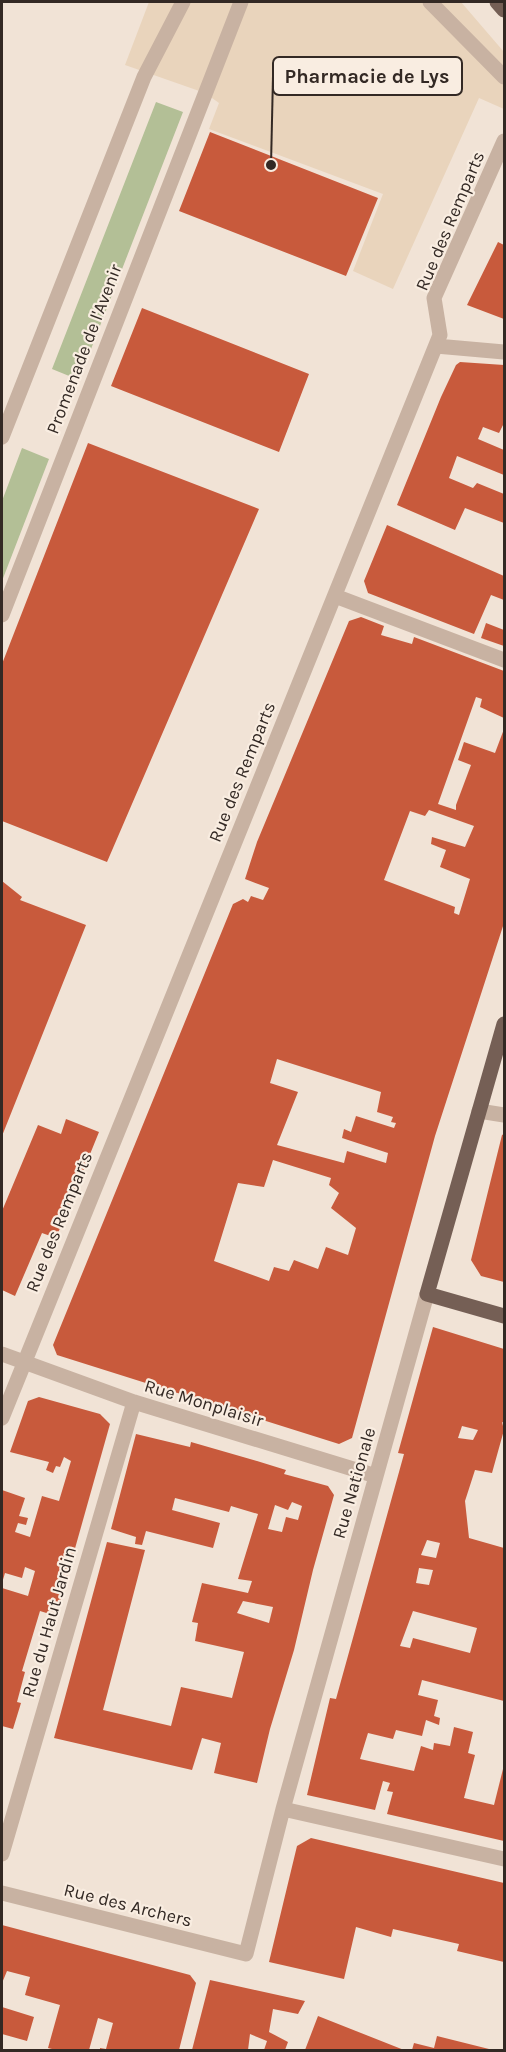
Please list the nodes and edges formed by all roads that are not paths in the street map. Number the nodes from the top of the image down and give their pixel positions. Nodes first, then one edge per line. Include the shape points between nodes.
1 (183, 2) edge
2 (242, 2) edge
3 (430, 2) edge
4 (497, 2) edge
5 (504, 10) edge
6 (504, 76) edge
7 (504, 141) edge
8 (435, 346) junction
9 (504, 352) edge
10 (2, 437) edge
11 (335, 596) junction
12 (2, 615) edge
13 (504, 660) edge
14 (504, 1024) edge
15 (479, 1111) junction
16 (504, 1115) edge
17 (428, 1294) junction
18 (504, 1316) edge
19 (2, 1354) edge
20 (23, 1362) junction
21 (134, 1402) junction
22 (2, 1418) edge
23 (376, 1476) junction
24 (283, 1809) junction
25 (2, 1854) edge
26 (504, 1859) edge
27 (2, 1893) edge
28 (246, 1954) joint

1 - 10 street via 144,76
2 - 12 street, Promenade de l'Avenir
3 - 6 street
4 - 5 main road
7 - 8 street, Rue des Remparts via 434,298 440,335
8 - 9 street
8 - 11 street, Rue des Remparts
11 - 13 street
11 - 20 street, Rue des Remparts
14 - 15 main road, Rue Nationale
15 - 16 street
15 - 17 main road, Rue Nationale
17 - 18 main road
17 - 23 street, Rue Nationale
19 - 20 street, Rue Monplaisir
20 - 21 street, Rue Monplaisir
20 - 22 street, Rue des Remparts
21 - 23 street, Rue Monplaisir
21 - 25 street, Rue du Haut Jardin
23 - 24 street, Rue Nationale
24 - 26 street
24 - 28 street, Rue Nationale
27 - 28 street, Rue des Archers

